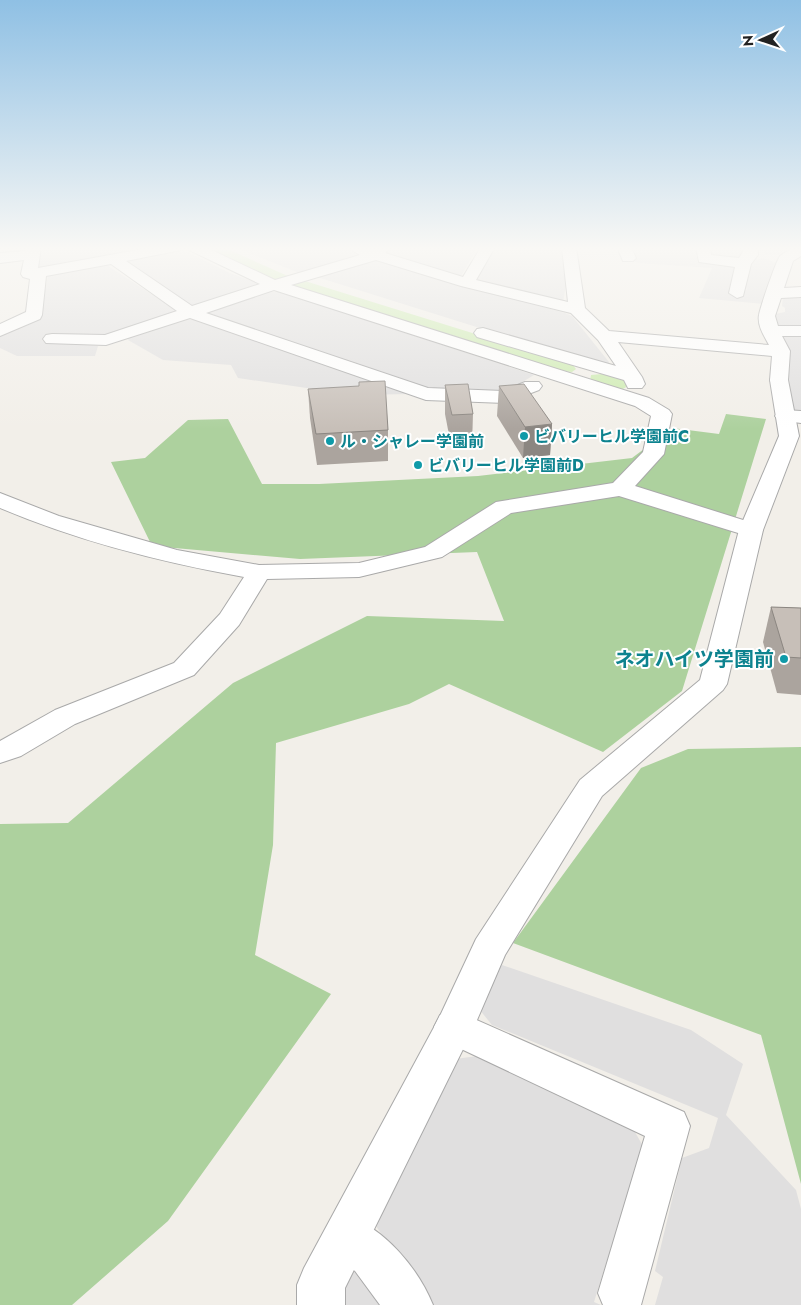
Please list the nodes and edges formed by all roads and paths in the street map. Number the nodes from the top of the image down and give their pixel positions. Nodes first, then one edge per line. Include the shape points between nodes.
1 (35, 308) edge
2 (184, 308) edge
3 (206, 308) edge
4 (344, 308) edge
5 (573, 308) edge
6 (769, 308) edge
7 (577, 309) joint
8 (191, 313) junction
9 (467, 327) dead end
10 (0, 331) edge
11 (770, 331) junction
12 (801, 332) edge
13 (604, 336) junction
14 (52, 339) dead end
15 (780, 365) junction
16 (554, 376) junction
17 (633, 377) junction
18 (642, 402) junction
19 (793, 417) edge
20 (620, 490) junction
21 (0, 500) edge
22 (751, 530) junction
23 (259, 572) junction
24 (0, 753) edge
25 (454, 1027) junction
26 (346, 1237) junction
27 (622, 1293) dead end
28 (321, 1305) edge
29 (409, 1305) edge

1 - 10 street via 34,315
2 - 8 street
3 - 8 street
4 - 16 street
5 - 7 street
6 - 11 street via 767,316
7 - 13 street
8 - 14 street via 106,340
8 - 16 street via 426,394 505,398
9 - 17 street
11 - 12 street
11 - 15 street
13 - 15 street
13 - 17 street
15 - 19 street
16 - 18 street
17 - 18 street
18 - 20 street via 662,414 653,454
19 - 22 street via 789,436
20 - 22 street
20 - 23 street via 504,507 433,552 359,570
21 - 23 street via 51,521 174,557
22 - 25 street via 713,684 591,788 489,949
23 - 24 street via 230,619 184,669 65,717
25 - 26 street
25 - 27 street via 669,1126
26 - 28 street via 321,1285
26 - 29 street via 371,1255

